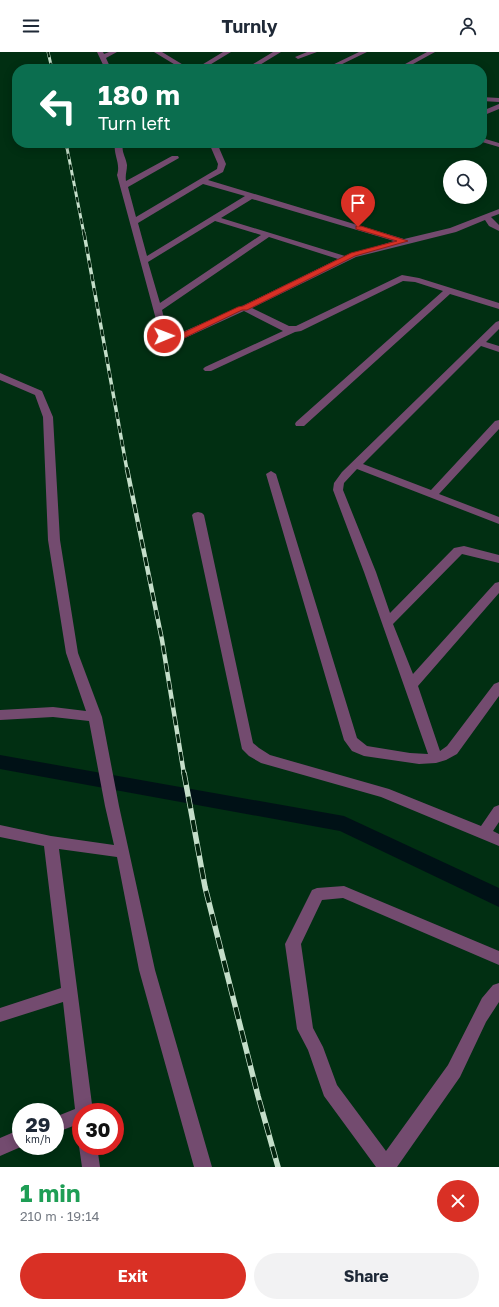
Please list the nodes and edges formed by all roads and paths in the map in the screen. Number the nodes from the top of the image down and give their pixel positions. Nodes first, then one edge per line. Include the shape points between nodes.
1 (114, 52) edge
2 (157, 52) edge
3 (174, 52) edge
4 (228, 52) edge
5 (278, 52) edge
6 (314, 52) edge
7 (364, 52) edge
8 (432, 52) edge
9 (165, 57) junction
10 (298, 57) dead end
11 (104, 60) edge
12 (178, 64) edge
13 (207, 64) edge
14 (257, 64) edge
15 (338, 64) edge
16 (409, 64) edge
17 (487, 99) edge
18 (499, 100) edge
19 (499, 106) edge
20 (487, 112) edge
21 (487, 141) edge
22 (499, 144) edge
23 (117, 148) edge
24 (215, 148) edge
25 (175, 158) dead end
26 (202, 181) junction
27 (125, 186) junction
28 (251, 196) junction
29 (499, 210) edge
30 (487, 217) junction
31 (214, 218) junction
32 (133, 222) junction
33 (499, 229) edge
34 (267, 235) junction
35 (404, 241) junction
36 (344, 258) junction
37 (144, 261) junction
38 (449, 290) junction
39 (499, 306) edge
40 (245, 308) junction
41 (157, 309) junction
42 (499, 324) edge
43 (292, 330) junction
44 (480, 343) junction
45 (499, 349) edge
46 (208, 369) dead end
47 (0, 376) edge
48 (499, 423) edge
49 (300, 424) dead end
50 (357, 464) junction
51 (271, 474) dead end
52 (432, 494) junction
53 (198, 515) dead end
54 (499, 521) edge
55 (499, 559) edge
56 (499, 586) edge
57 (387, 623) junction
58 (411, 685) junction
59 (499, 687) edge
60 (0, 716) edge
61 (95, 717) junction
62 (436, 758) junction
63 (499, 811) edge
64 (0, 831) edge
65 (484, 833) junction
66 (499, 840) edge
67 (51, 842) junction
68 (123, 852) junction
69 (499, 958) edge
70 (499, 990) edge
71 (69, 993) junction
72 (0, 1015) edge
73 (83, 1103) edge
74 (12, 1142) edge
75 (0, 1147) edge
76 (89, 1155) edge
77 (91, 1167) edge
78 (203, 1167) edge
79 (387, 1167) edge

1 - 11 street
2 - 9 street
3 - 9 street
4 - 13 street
5 - 14 street
6 - 10 street
7 - 15 street
8 - 16 street
9 - 12 street
17 - 18 street
19 - 20 street
21 - 22 street
23 - 27 street via 124,164 121,176
24 - 26 street via 222,167
25 - 27 street
26 - 28 street
26 - 32 street
27 - 32 street
28 - 31 street
28 - 35 street
29 - 30 street
30 - 33 street
30 - 35 street via 453,230
31 - 34 street
31 - 37 street
32 - 37 street
34 - 36 street
34 - 41 street
35 - 36 street
36 - 40 street
37 - 41 street
38 - 39 street
38 - 43 street via 402,278
38 - 49 street
40 - 41 street via 174,339 164,336
40 - 43 street
42 - 44 street
43 - 46 street
44 - 45 street
44 - 50 street
47 - 61 street via 39,393 48,417 54,540 72,653
48 - 52 street
50 - 52 street
50 - 57 street via 339,483 338,490
51 - 62 street via 351,740 356,747 364,751
52 - 54 street
53 - 65 street via 247,745 266,759 384,793
55 - 57 street via 464,550 458,551
56 - 58 street
57 - 58 street
58 - 62 street
59 - 62 street via 452,750
60 - 61 street via 53,712
61 - 68 street
63 - 65 street
64 - 67 street
65 - 66 street
67 - 68 street
67 - 71 street
68 - 78 street via 147,970
69 - 79 street via 344,892 317,894 293,944 305,1029 315,1047 330,1090
70 - 79 street via 480,1017 454,1071
71 - 72 street
71 - 73 street
74 - 75 street
76 - 77 street

